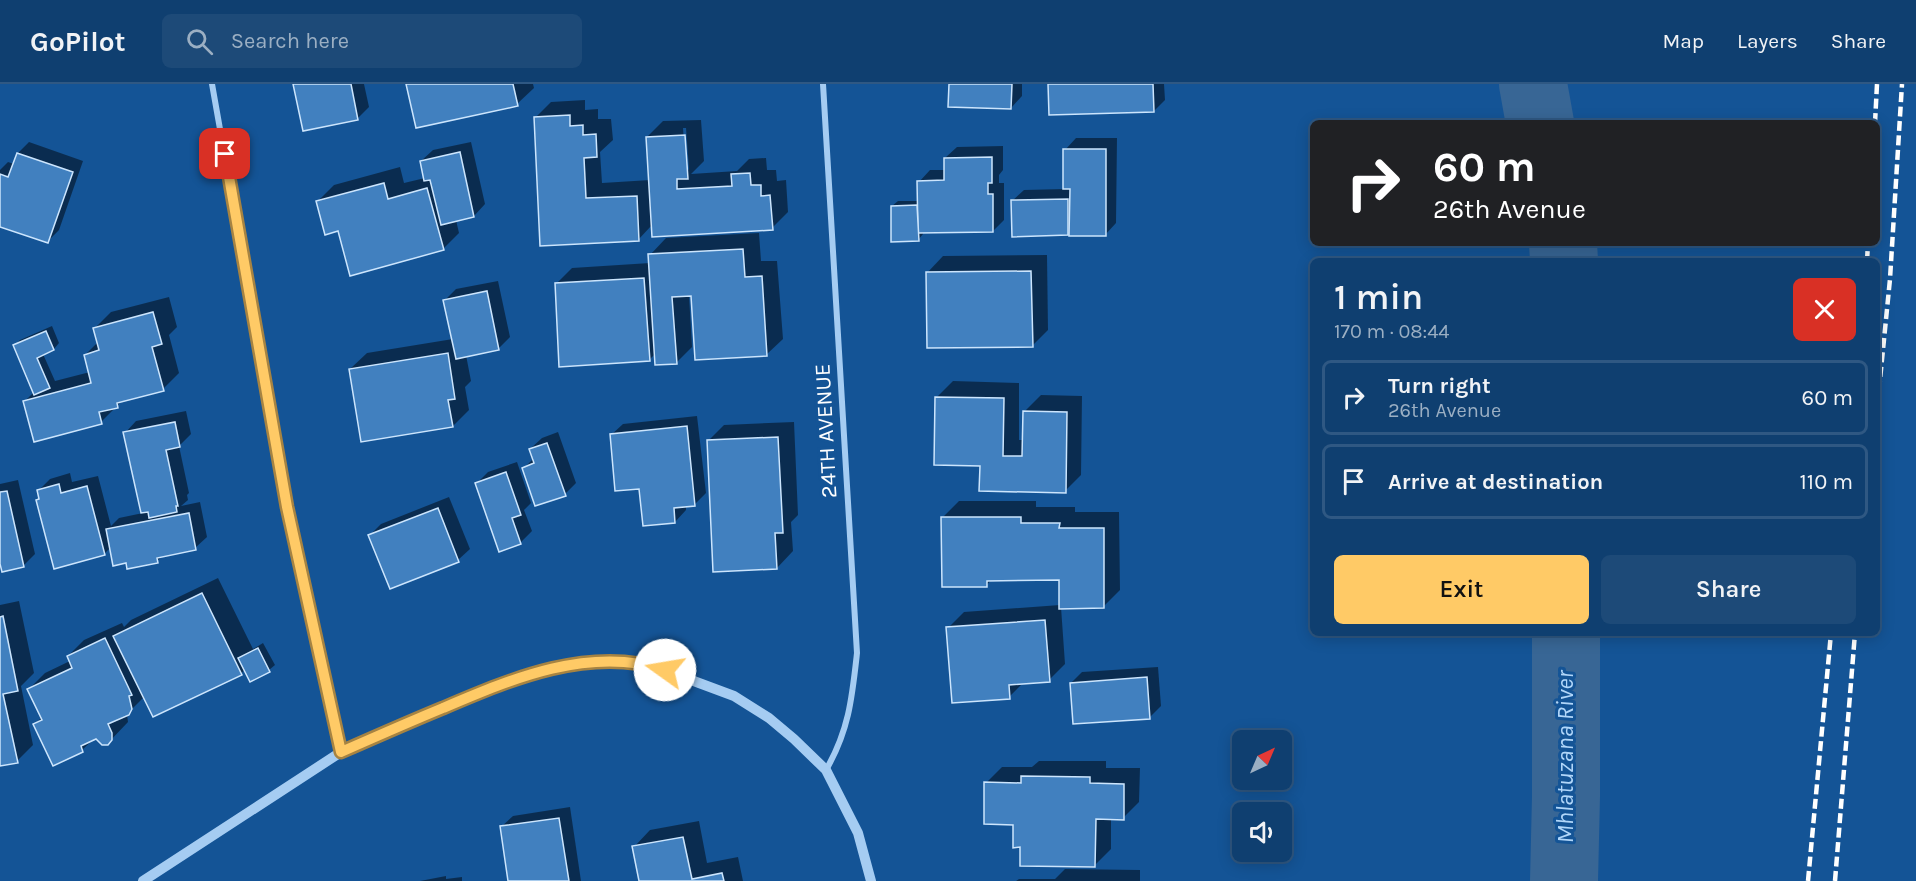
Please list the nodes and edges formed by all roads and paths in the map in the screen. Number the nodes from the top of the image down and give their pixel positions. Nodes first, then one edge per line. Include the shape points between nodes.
1 (212, 84) edge
2 (823, 84) edge
3 (341, 752) junction
4 (826, 771) junction
5 (143, 881) edge
6 (871, 881) edge

1 - 3 street via 287,507
2 - 4 street, 24TH AVENUE via 857,653 850,712
3 - 4 street via 490,688 550,668 600,661 648,664 734,696 769,718
3 - 5 street
4 - 6 street via 858,833

